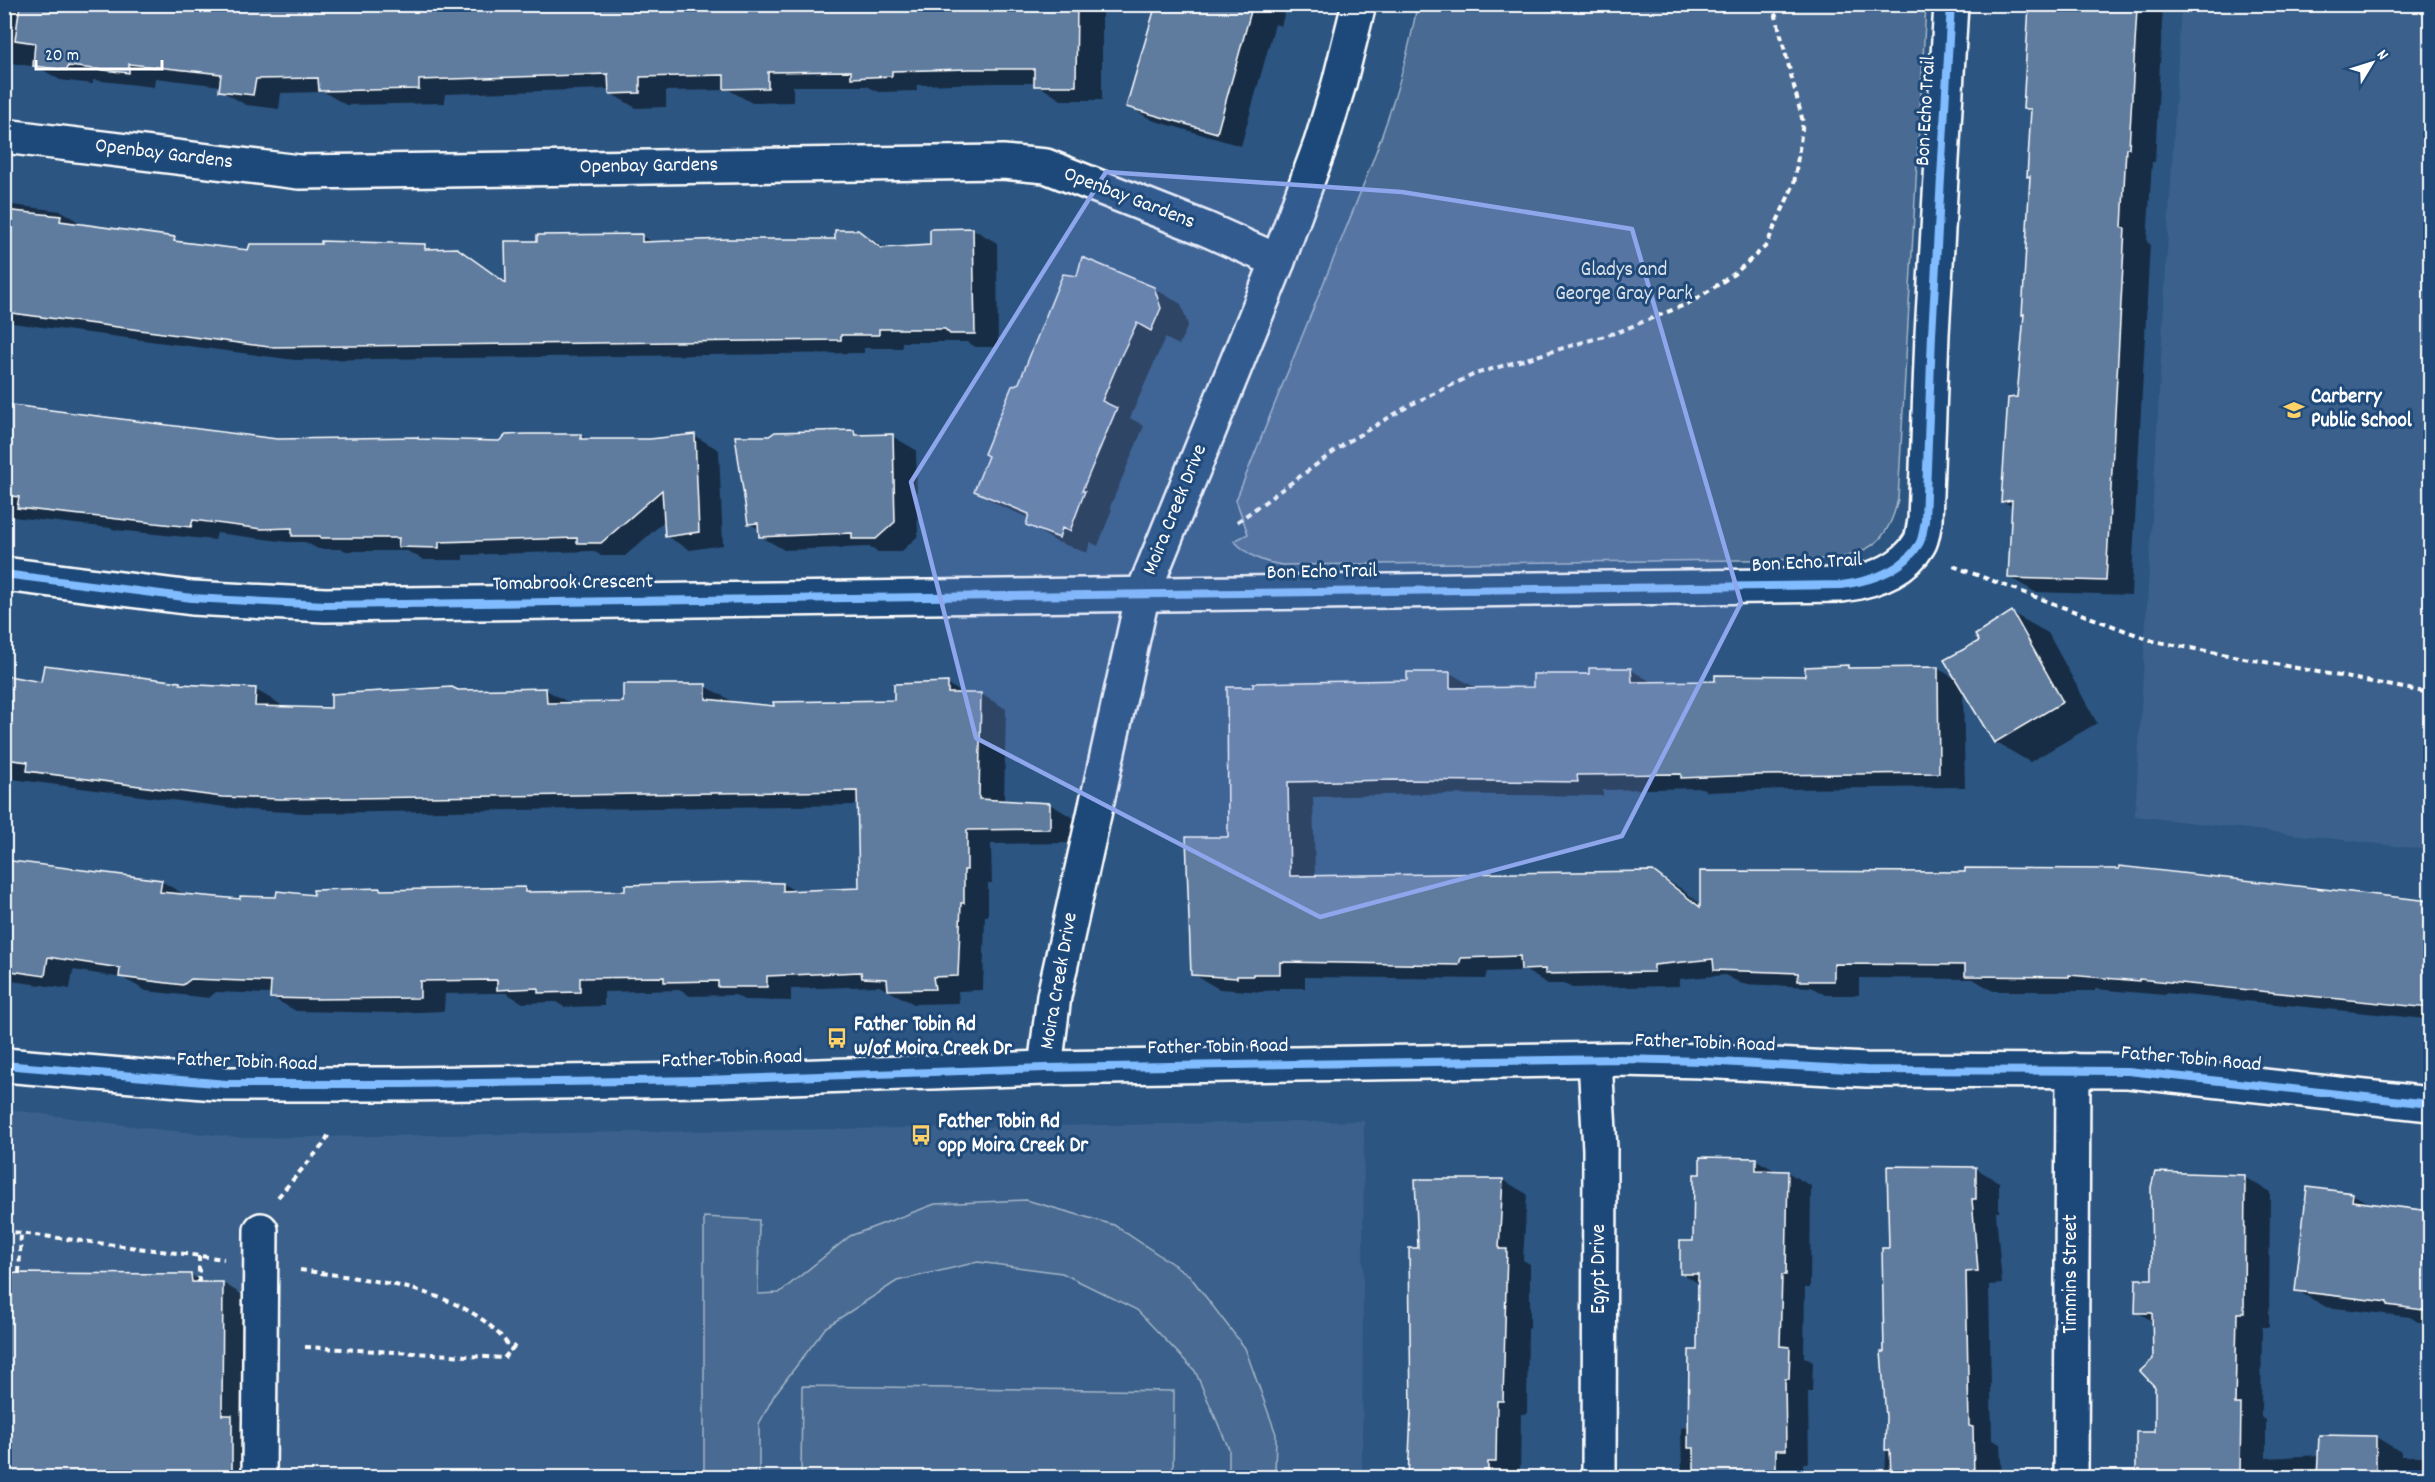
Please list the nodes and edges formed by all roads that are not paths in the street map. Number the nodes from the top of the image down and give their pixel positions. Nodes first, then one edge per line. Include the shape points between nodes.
1 (1359, 4) edge
2 (1951, 4) edge
3 (4, 136) edge
4 (1278, 261) junction
5 (4, 574) edge
6 (1143, 593) junction
7 (1595, 1060) junction
8 (4, 1065) edge
9 (1045, 1068) junction
10 (2073, 1070) junction
11 (2430, 1104) edge
12 (268, 1217) road end
13 (259, 1478) edge
14 (1599, 1478) edge
15 (2072, 1478) edge

1 - 4 street, Moira Creek Drive via 1321,143
2 - 6 street, Bon Echo Trail via 1925,521 1920,543 1888,573 1867,582 1842,585
3 - 4 street, Openbay Gardens via 299,172 1003,162 1046,166
4 - 6 street, Moira Creek Drive
5 - 6 street, Tomabrook Crescent via 192,598 325,605
6 - 9 street, Moira Creek Drive via 1054,996
7 - 9 street, Father Tobin Road
7 - 10 street, Father Tobin Road via 1866,1070
7 - 14 street, Egypt Drive via 1600,1149
8 - 9 street, Father Tobin Road via 227,1084 705,1080
10 - 11 street, Father Tobin Road via 2214,1079
10 - 15 street, Timmins Street
12 - 13 street via 261,1263

